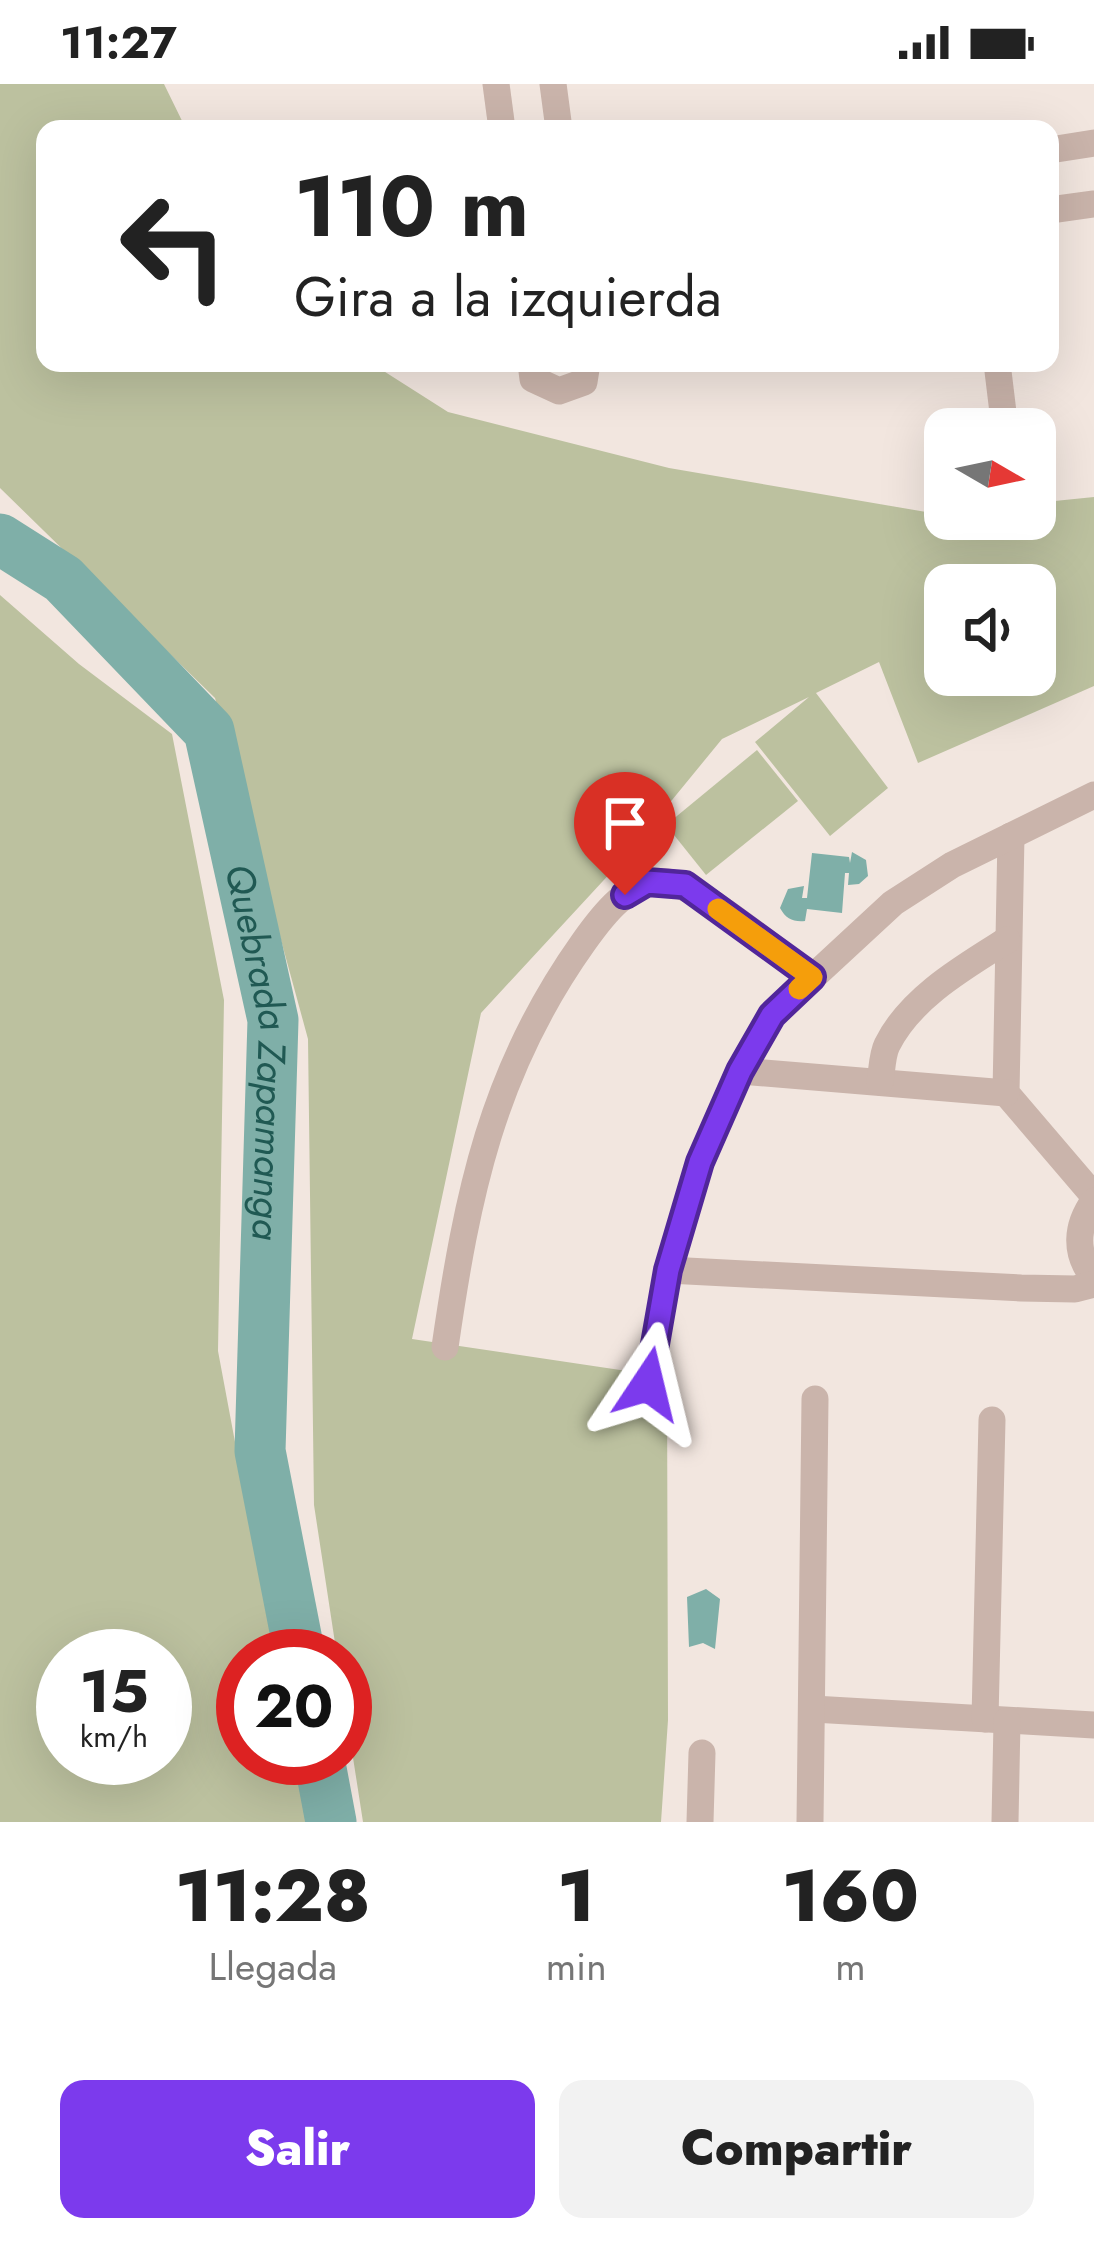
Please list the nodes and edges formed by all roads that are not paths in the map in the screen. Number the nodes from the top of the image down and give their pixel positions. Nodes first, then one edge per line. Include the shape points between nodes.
1 (496, 84) edge
2 (553, 84) edge
3 (501, 120) edge
4 (558, 120) edge
5 (1094, 143) edge
6 (1059, 149) edge
7 (1094, 204) edge
8 (1059, 209) edge
9 (532, 372) edge
10 (586, 372) edge
11 (998, 372) edge
12 (1002, 408) edge
13 (1094, 795) edge
14 (1011, 836) junction
15 (1006, 940) junction
16 (812, 977) junction
17 (740, 1071) junction
18 (880, 1082) junction
19 (1006, 1093) junction
20 (1094, 1199) edge
21 (668, 1270) junction
22 (1094, 1281) edge
23 (446, 1346) dead end
24 (648, 1384) dead end
25 (814, 1400) dead end
26 (992, 1420) dead end
27 (813, 1709) junction
28 (996, 1720) junction
29 (1094, 1726) edge
30 (702, 1753) dead end
31 (700, 1822) edge
32 (810, 1822) edge
33 (1005, 1822) edge

1 - 3 street
2 - 4 street
5 - 6 street
7 - 8 street
9 - 10 street via 559,391 584,382
11 - 12 street
13 - 14 street
14 - 15 street
14 - 16 street via 893,903
15 - 18 street via 915,1009 886,1047
15 - 19 street
16 - 17 street via 772,1015
16 - 23 street via 685,885 647,882 598,922 561,974 506,1082 463,1223
17 - 18 street
17 - 21 street via 700,1162
18 - 19 street
19 - 20 street
20 - 22 street via 1079,1232
21 - 22 street via 1021,1288
21 - 24 street
25 - 27 street
26 - 28 street
27 - 28 street
27 - 32 street
28 - 29 street
28 - 33 street
30 - 31 street

